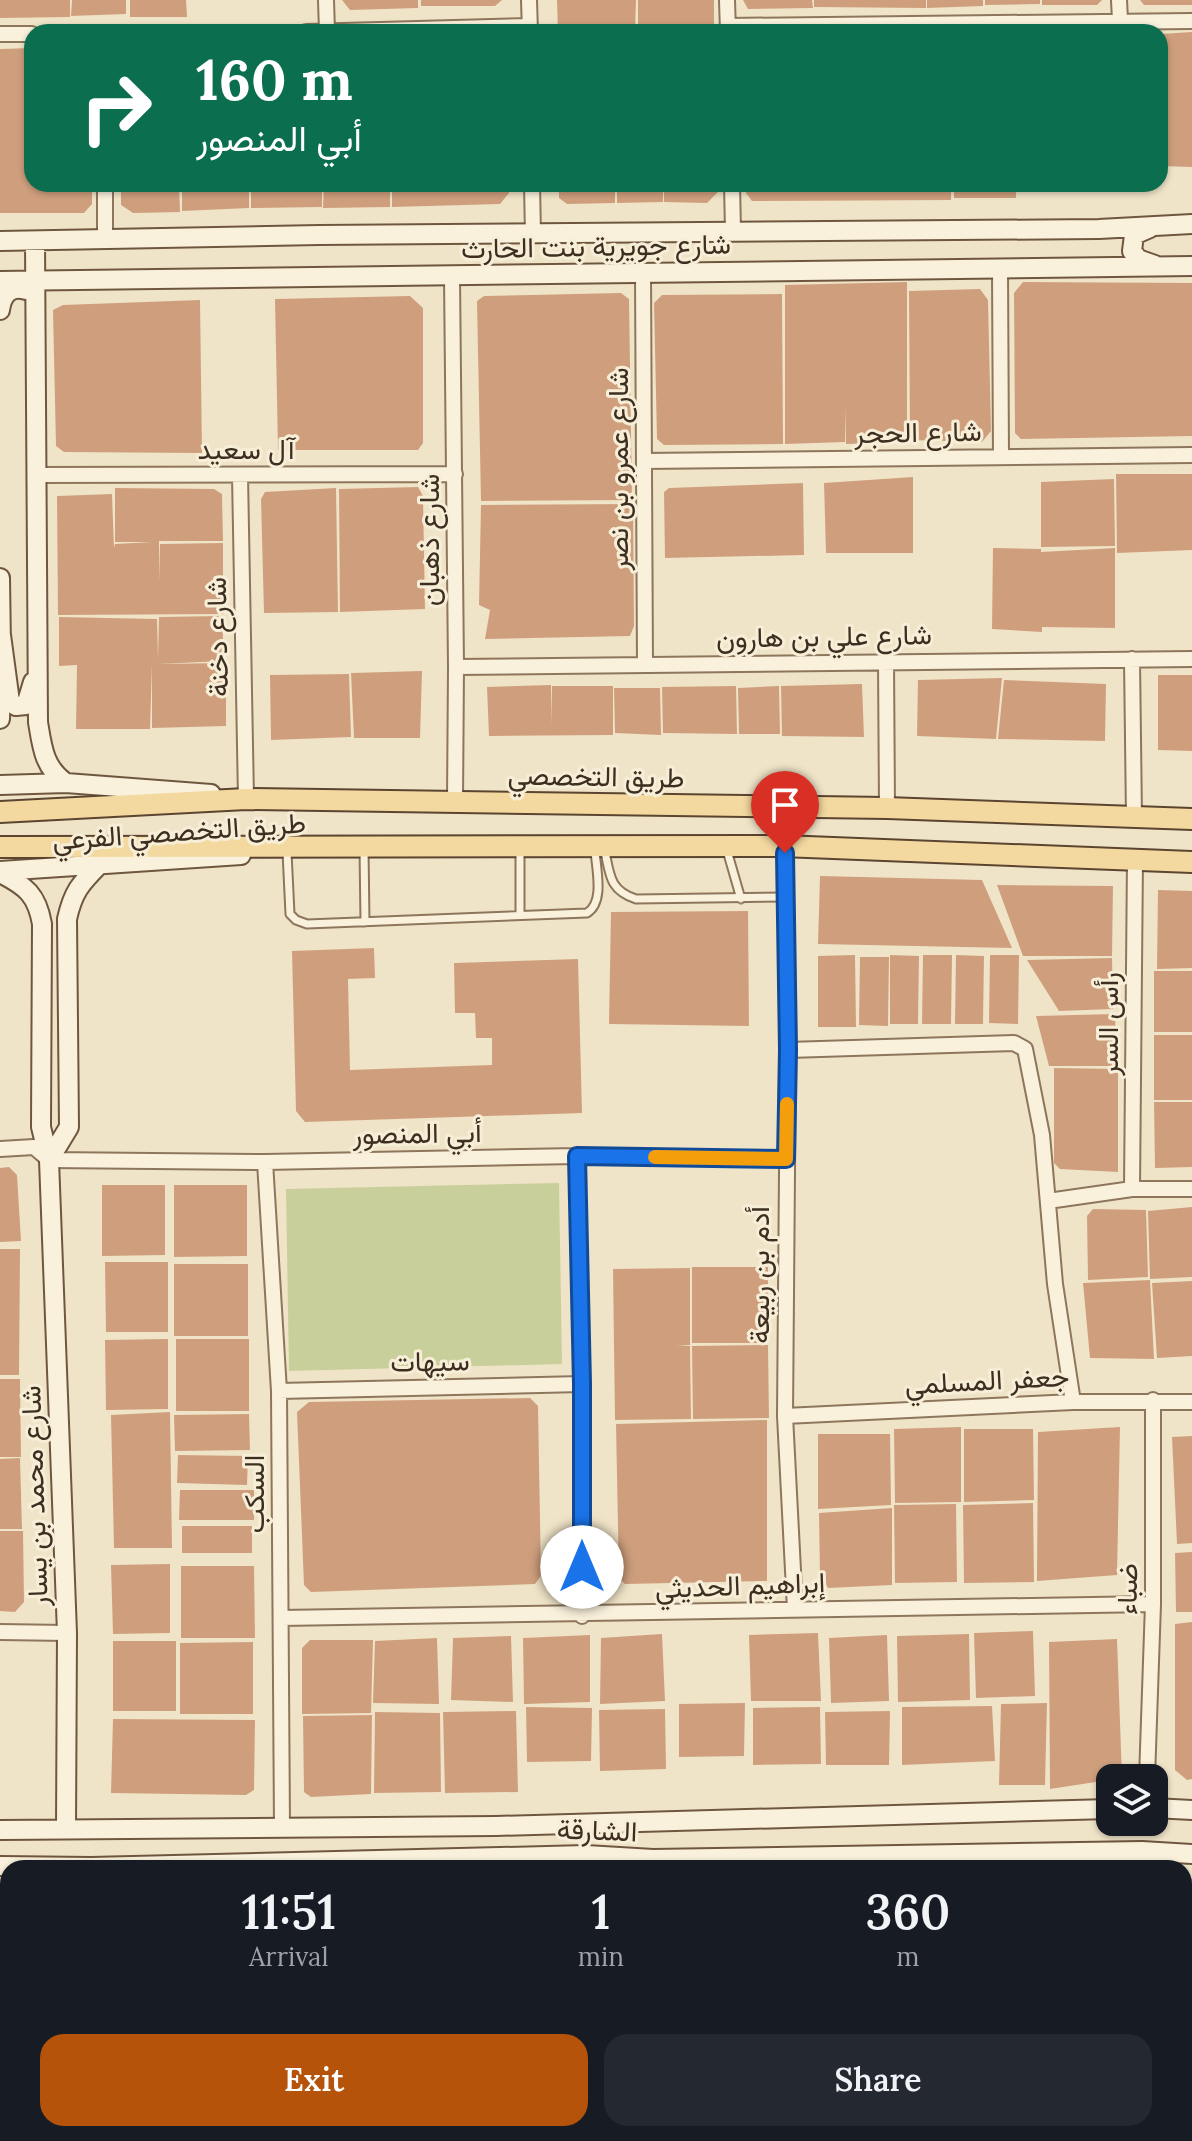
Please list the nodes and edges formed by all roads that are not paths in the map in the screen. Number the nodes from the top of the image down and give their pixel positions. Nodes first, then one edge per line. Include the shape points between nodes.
1 (326, 0) edge
2 (529, 0) edge
3 (727, 0) edge
4 (1119, 0) edge
5 (1120, 20) junction
6 (1192, 21) edge
7 (327, 24) edge
8 (530, 24) edge
9 (728, 24) edge
10 (946, 24) edge
11 (0, 34) edge
12 (24, 34) edge
13 (105, 192) edge
14 (532, 192) edge
15 (732, 192) edge
16 (1192, 224) edge
17 (1158, 226) junction
18 (1099, 229) junction
19 (733, 231) junction
20 (533, 235) junction
21 (105, 239) junction
22 (0, 241) edge
23 (35, 241) junction
24 (1158, 266) junction
25 (1192, 266) edge
26 (1096, 267) junction
27 (1000, 269) junction
28 (643, 273) junction
29 (452, 277) junction
30 (36, 280) junction
31 (0, 281) edge
32 (0, 310) edge
33 (36, 332) junction
34 (1192, 455) edge
35 (1001, 457) junction
36 (644, 461) junction
37 (455, 474) junction
38 (37, 475) junction
39 (240, 475) junction
40 (0, 578) edge
41 (0, 605) edge
42 (1, 635) edge
43 (38, 635) junction
44 (1132, 659) junction
45 (1192, 659) edge
46 (886, 660) junction
47 (645, 665) junction
48 (456, 667) junction
49 (0, 719) edge
50 (66, 783) junction
51 (0, 785) edge
52 (246, 799) junction
53 (455, 802) junction
54 (887, 808) junction
55 (0, 812) edge
56 (1134, 818) junction
57 (1192, 819) edge
58 (363, 845) junction
59 (520, 845) junction
60 (599, 845) junction
61 (725, 845) junction
62 (782, 846) junction
63 (0, 847) edge
64 (287, 852) junction
65 (1135, 859) junction
66 (1192, 862) edge
67 (100, 864) junction
68 (0, 872) edge
69 (786, 897) junction
70 (741, 899) junction
71 (520, 915) junction
72 (365, 922) junction
73 (788, 1050) junction
74 (0, 1149) edge
75 (577, 1156) junction
76 (786, 1159) junction
77 (49, 1160) junction
78 (265, 1162) junction
79 (1132, 1189) junction
80 (1192, 1189) edge
81 (1048, 1201) junction
82 (582, 1384) junction
83 (279, 1391) junction
84 (1153, 1400) junction
85 (1073, 1402) junction
86 (1192, 1402) edge
87 (785, 1416) junction
88 (1153, 1604) junction
89 (795, 1609) junction
90 (582, 1616) junction
91 (281, 1618) junction
92 (0, 1632) edge
93 (67, 1633) junction
94 (1147, 1764) edge
95 (1096, 1809) edge
96 (1168, 1809) edge
97 (1192, 1810) edge
98 (496, 1826) junction
99 (282, 1827) junction
100 (66, 1829) junction
101 (0, 1830) edge
102 (1192, 1854) edge
103 (496, 1857) junction
104 (374, 1860) edge
105 (623, 1860) edge
106 (1142, 1860) edge

1 - 7 street
2 - 8 street
3 - 9 street
4 - 5 street
5 - 6 street
5 - 10 street
11 - 12 street
13 - 21 street
14 - 20 street
15 - 19 street
16 - 17 street, شارع جويرية بنت الحارث
17 - 18 street, شارع جويرية بنت الحارث
17 - 24 street via 1134,235 1131,242 1134,255
18 - 19 street, شارع جويرية بنت الحارث
18 - 26 street via 1121,235 1125,244 1116,259
19 - 20 street, شارع جويرية بنت الحارث
20 - 21 street, شارع جويرية بنت الحارث
21 - 23 street, شارع جويرية بنت الحارث
22 - 23 street, شارع جويرية بنت الحارث
23 - 30 street
24 - 25 street, شارع جويرية بنت الحارث
24 - 26 street, شارع جويرية بنت الحارث
26 - 27 street, شارع جويرية بنت الحارث
27 - 28 street, شارع جويرية بنت الحارث
27 - 35 street
28 - 29 street, شارع جويرية بنت الحارث
28 - 36 street, شارع عمرو بن نصر
29 - 30 street, شارع جويرية بنت الحارث
29 - 37 street, شارع ذهبان
30 - 31 street, شارع جويرية بنت الحارث
30 - 33 street
32 - 33 street via 10,289 26,290
33 - 38 street
34 - 35 street, شارع الحجر
35 - 36 street, شارع الحجر
36 - 47 street, شارع عمرو بن نصر
37 - 39 street, آل سعيد
37 - 48 street, شارع ذهبان
38 - 39 street, آل سعيد
38 - 43 street
39 - 52 street, شارع دخنة
40 - 41 street
41 - 42 street
42 - 43 street via 7,694 16,706 26,705 33,688
42 - 49 street
43 - 50 street via 42,748 50,772
44 - 45 street, شارع علي بن هارون
44 - 46 street, شارع علي بن هارون
44 - 56 street
46 - 47 street, شارع علي بن هارون
46 - 54 street
47 - 48 street, شارع علي بن هارون
48 - 53 street, شارع ذهبان
50 - 51 street, طريق التخصصي الفرعي
50 - 52 street, طريق التخصصي الفرعي
52 - 53 main road, طريق التخصصي
52 - 55 main road, طريق التخصصي
53 - 54 main road, طريق التخصصي
54 - 56 main road, طريق التخصصي
56 - 57 main road, طريق التخصصي
58 - 59 main road
58 - 63 main road
58 - 64 street, طريق التخصصي الفرعي
58 - 72 lane
59 - 60 main road
59 - 71 lane
60 - 61 main road
60 - 70 lane via 622,894 636,899
60 - 71 lane via 594,908 587,913
61 - 62 main road
61 - 70 lane
62 - 65 main road
62 - 69 street, أدم بن ربيعة
64 - 67 street, طريق التخصصي الفرعي
64 - 72 lane via 290,914 296,920
65 - 66 main road
65 - 79 street, رأس السر
67 - 68 street, طريق التخصصي الفرعي
67 - 77 street via 78,886 67,919 69,1127
68 - 77 street, شارع محمد بن يسار via 18,882 39,906 41,1127
69 - 70 lane
69 - 73 street, أدم بن ربيعة
71 - 72 lane
73 - 76 street, أدم بن ربيعة
73 - 81 street via 1014,1043 1025,1049
74 - 77 street, أبي المنصور via 34,1147
75 - 76 street, أبي المنصور
75 - 78 street, أبي المنصور
75 - 82 street
76 - 87 street, أدم بن ربيعة
77 - 78 street, أبي المنصور
77 - 93 street, شارع محمد بن يسار
78 - 83 street, السكب
79 - 80 street
79 - 81 street
81 - 85 street
82 - 83 street, سيهات
82 - 90 street
83 - 91 street, السكب
84 - 85 street, جعفر المسلمي
84 - 86 street, جعفر المسلمي
84 - 88 street, ضباء
85 - 87 street, جعفر المسلمي
87 - 89 street, أدم بن ربيعة
88 - 89 street, إبراهيم الحديثي
88 - 94 street, ضباء
89 - 90 street, إبراهيم الحديثي
90 - 91 street, إبراهيم الحديثي
91 - 99 street, السكب
92 - 93 street
93 - 100 street, شارع محمد بن يسار
95 - 98 street, الشارقة
96 - 97 street
98 - 99 street, الشارقة
98 - 103 street
99 - 100 street, الشارقة
100 - 101 street, الشارقة
102 - 106 street, الشارقة
103 - 104 street, الشارقة
103 - 105 street, الشارقة via 586,1855

